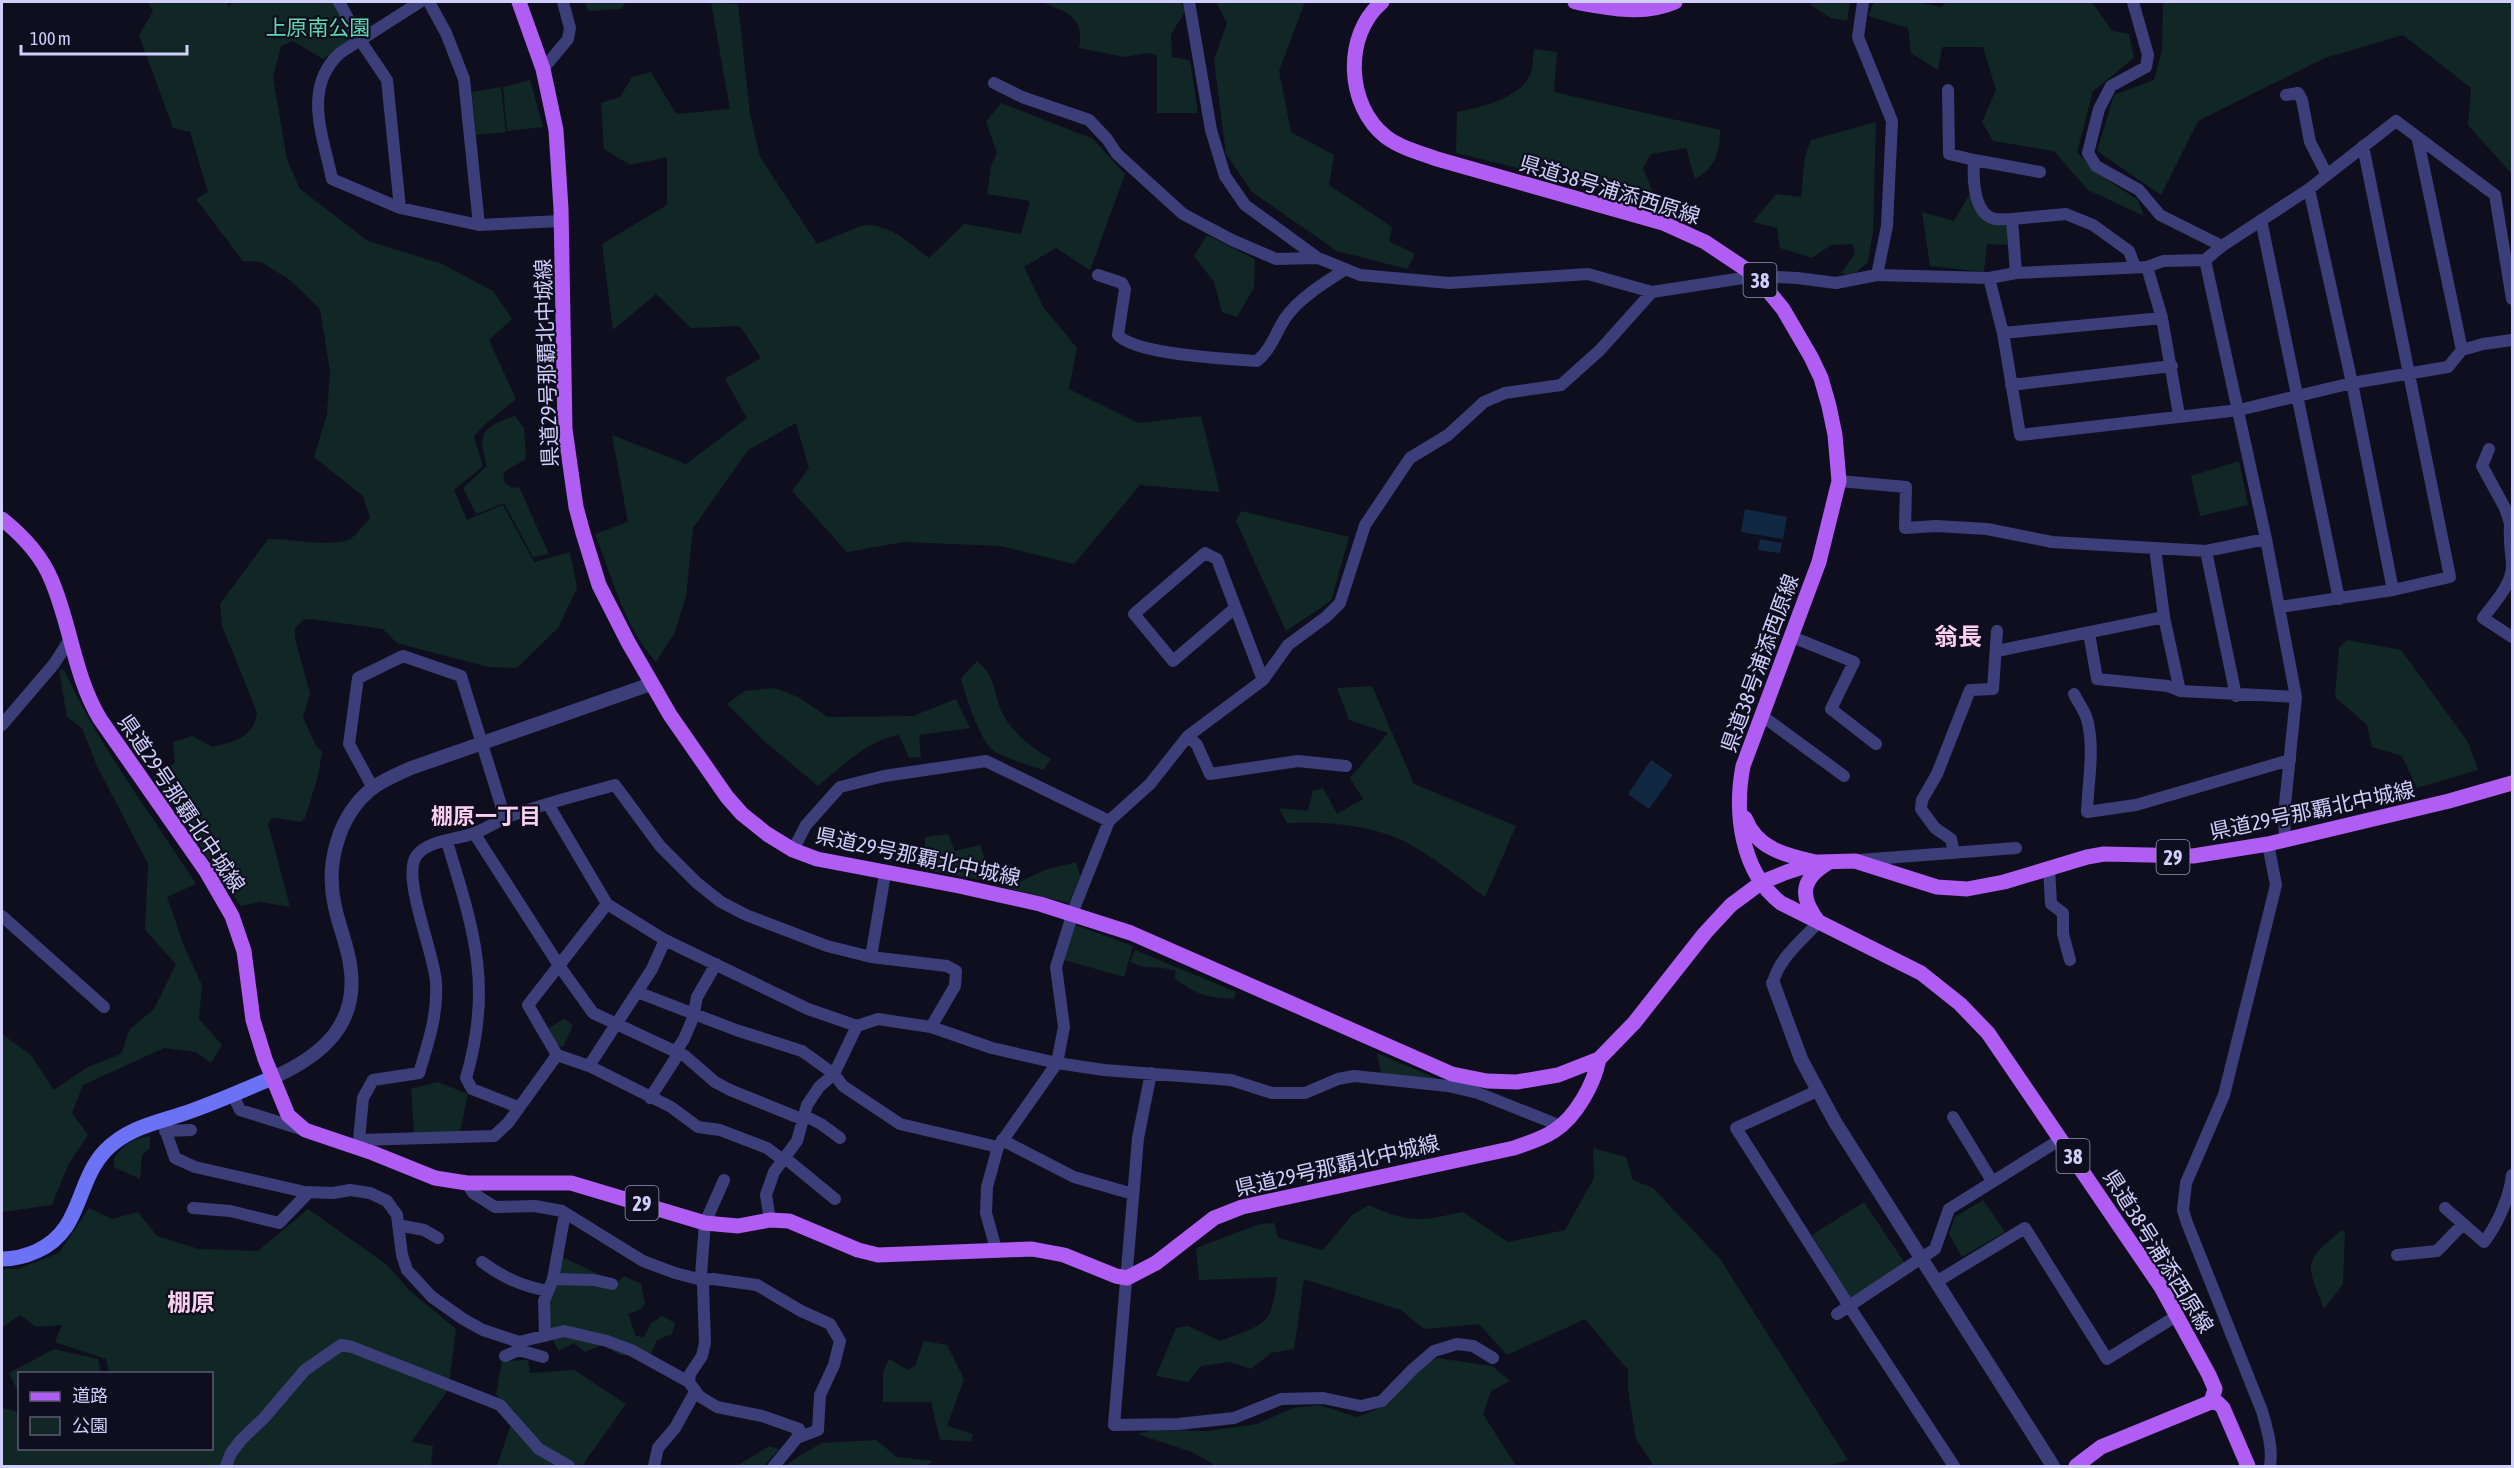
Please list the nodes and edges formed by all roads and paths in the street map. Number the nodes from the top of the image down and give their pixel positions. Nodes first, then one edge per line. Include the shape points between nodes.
1 (339, 2) edge
2 (420, 2) edge
3 (429, 2) edge
4 (519, 2) edge
5 (563, 2) edge
6 (1189, 2) edge
7 (1382, 2) edge
8 (1575, 2) edge
9 (1675, 2) edge
10 (1863, 2) edge
11 (2133, 2) edge
12 (360, 40) junction
13 (543, 69) junction
14 (994, 83) dead end
15 (1948, 90) dead end
16 (2286, 95) dead end
17 (2418, 140) junction
18 (2363, 146) junction
19 (1974, 160) junction
20 (2040, 172) dead end
21 (2327, 175) junction
22 (2309, 189) junction
23 (400, 208) junction
24 (2012, 219) junction
25 (2261, 220) junction
26 (561, 221) junction
27 (479, 225) junction
28 (2222, 246) junction
29 (1318, 258) junction
30 (2205, 260) junction
31 (2141, 267) junction
32 (1346, 269) junction
33 (2016, 273) junction
34 (1098, 275) dead end
35 (1877, 275) junction
36 (1756, 276) junction
37 (1989, 278) junction
38 (1652, 292) junction
39 (2512, 299) edge
40 (2162, 318) junction
41 (2003, 333) junction
42 (2512, 340) edge
43 (2462, 350) junction
44 (2172, 366) junction
45 (2410, 375) junction
46 (2352, 383) junction
47 (2011, 385) junction
48 (2297, 396) junction
49 (2238, 410) junction
50 (2179, 415) junction
51 (2489, 449) dead end
52 (1839, 481) junction
53 (2, 519) edge
54 (2511, 527) edge
55 (2266, 539) junction
56 (2156, 548) junction
57 (2205, 551) junction
58 (2512, 566) edge
59 (2393, 590) junction
60 (2339, 599) junction
61 (2280, 607) junction
62 (1235, 608) junction
63 (2164, 617) junction
64 (1997, 631) dead end
65 (2089, 633) junction
66 (1790, 636) junction
67 (2512, 637) edge
68 (70, 639) junction
69 (1997, 651) junction
70 (1263, 680) junction
71 (651, 684) junction
72 (2180, 691) junction
73 (2074, 694) dead end
74 (2236, 696) junction
75 (2296, 697) junction
76 (1761, 715) junction
77 (2, 725) edge
78 (1188, 736) junction
79 (482, 744) junction
80 (1875, 744) dead end
81 (2290, 760) junction
82 (1346, 766) dead end
83 (1844, 776) dead end
84 (2512, 783) edge
85 (374, 788) junction
86 (1739, 801) junction
87 (548, 804) junction
88 (505, 818) junction
89 (1109, 821) junction
90 (474, 833) junction
91 (2285, 839) junction
92 (447, 842) junction
93 (2268, 844) junction
94 (2016, 848) dead end
95 (793, 850) junction
96 (1954, 853) junction
97 (1826, 861) junction
98 (1855, 861) junction
99 (2049, 868) junction
100 (885, 873) junction
101 (1762, 882) junction
102 (608, 904) junction
103 (1072, 913) junction
104 (2, 916) edge
105 (1819, 922) junction
106 (665, 940) junction
107 (871, 957) junction
108 (2070, 960) dead end
109 (716, 964) junction
110 (560, 967) junction
111 (1773, 983) joint
112 (637, 992) junction
113 (104, 1006) dead end
114 (694, 1013) junction
115 (617, 1024) junction
116 (857, 1026) junction
117 (931, 1027) junction
118 (678, 1052) junction
119 (556, 1055) junction
120 (1599, 1059) junction
121 (1057, 1063) junction
122 (590, 1066) junction
123 (1151, 1072) junction
124 (834, 1074) junction
125 (272, 1078) junction
126 (1450, 1080) junction
127 (1479, 1087) junction
128 (1817, 1091) junction
129 (233, 1095) junction
130 (650, 1098) junction
131 (518, 1107) junction
132 (1953, 1117) dead end
133 (804, 1118) junction
134 (163, 1126) junction
135 (1561, 1126) junction
136 (191, 1130) dead end
137 (305, 1130) junction
138 (840, 1138) dead end
139 (2061, 1138) junction
140 (358, 1143) junction
141 (1000, 1144) junction
142 (785, 1158) junction
143 (2512, 1175) edge
144 (724, 1180) dead end
145 (1992, 1181) junction
146 (467, 1183) junction
147 (309, 1192) junction
148 (1133, 1194) junction
149 (835, 1199) dead end
150 (193, 1208) dead end
151 (2445, 1208) dead end
152 (565, 1213) junction
153 (770, 1220) junction
154 (705, 1222) junction
155 (2463, 1224) junction
156 (398, 1225) junction
157 (438, 1238) dead end
158 (996, 1249) junction
159 (2397, 1255) dead end
160 (2, 1259) edge
161 (1921, 1259) junction
162 (482, 1262) dead end
163 (1127, 1278) junction
164 (702, 1280) junction
165 (1936, 1282) junction
166 (612, 1284) dead end
167 (551, 1285) junction
168 (1850, 1306) junction
169 (1837, 1314) dead end
170 (2178, 1315) junction
171 (545, 1336) junction
172 (519, 1346) junction
173 (505, 1356) dead end
174 (543, 1357) dead end
175 (1493, 1358) dead end
176 (692, 1387) junction
177 (2211, 1402) junction
178 (797, 1438) junction
179 (2088, 1460) edge
180 (2052, 1466) edge
181 (226, 1467) edge
182 (569, 1467) edge
183 (654, 1467) edge
184 (774, 1467) edge
185 (1954, 1467) edge
186 (2076, 1467) edge
187 (2248, 1467) edge
188 (2270, 1467) edge

1 - 12 street
2 - 12 street
3 - 27 street via 464,79
4 - 13 main road, 県道29号那覇北中城線 / 29
5 - 13 street via 570,33
6 - 29 street via 1211,130 1225,176 1245,205
7 - 36 main road, 県道38号浦添西原線 / 38 via 1364,24 1354,63 1357,96 1384,135 1409,150 1437,159 1684,231
8 - 9 main road via 1637,10
10 - 35 street via 1858,37 1892,121 1887,226
11 - 28 street via 2148,55 2145,67 2111,87 2099,109 2088,153 2096,166 2139,190 2160,215
12 - 23 street via 387,80
12 - 23 street via 330,63 319,86 317,104 332,178
13 - 26 main road, 県道29号那覇北中城線 / 29 via 556,130
14 - 29 street via 1089,120 1117,154 1184,214 1232,240 1276,259
15 - 19 street via 1949,154
16 - 21 street via 2298,93 2302,100 2310,142
17 - 18 street via 2396,121
17 - 39 street via 2494,195
17 - 43 street
18 - 21 street
18 - 45 street
19 - 20 street
19 - 24 street via 1973,185 1981,208 1988,216
21 - 22 street
22 - 25 street
22 - 46 street
23 - 27 street
24 - 31 street via 2066,214 2092,225 2129,251
24 - 33 street
25 - 28 street
25 - 48 street
26 - 27 street
26 - 71 main road, 県道29号那覇北中城線 / 29 via 565,429 576,507 600,585
28 - 30 street
29 - 32 street
30 - 31 street via 2163,261
30 - 49 street
31 - 33 street
31 - 40 street
32 - 34 street via 1286,316 1268,351 1257,361 1150,349 1124,342 1118,335 1125,289 1122,283
32 - 38 street via 1360,275 1449,283 1588,274
33 - 37 street
35 - 36 street via 1836,283
35 - 37 street
36 - 38 street
36 - 52 main road, 県道38号浦添西原線 / 38 via 1783,309 1821,378 1835,435
37 - 41 street
38 - 70 street via 1600,350 1561,385 1505,393 1484,402 1448,435 1410,458 1365,525 1340,603 1288,645
40 - 41 street
40 - 44 street
41 - 47 street
42 - 43 street
43 - 45 street via 2448,367
44 - 47 street
44 - 50 street
45 - 46 street
45 - 59 street via 2450,578
46 - 48 street
46 - 59 street
47 - 50 street via 2020,435
48 - 49 street
48 - 60 street
49 - 50 street
49 - 55 street
51 - 54 street via 2482,466
52 - 56 street via 1906,487 1905,528 1987,529 2052,542
52 - 66 main road, 県道38号浦添西原線 / 38 via 1820,562
53 - 68 main road, 県道29号那覇北中城線 / 29 via 30,546 50,577
54 - 58 street via 2508,544
55 - 57 street
55 - 61 street
56 - 57 street
56 - 63 street
57 - 74 street
58 - 67 street via 2510,579 2483,618
59 - 60 street
60 - 61 street
61 - 75 street
62 - 62 street via 1217,559 1205,553 1134,614 1173,662
62 - 70 street
63 - 65 street
63 - 72 street
64 - 69 street
65 - 69 street
65 - 72 street via 2097,679 2168,686
66 - 76 main road, 県道38号浦添西原線 / 38
66 - 80 street via 1854,662 1831,709
68 - 77 street
68 - 125 main road, 県道29号那覇北中城線 / 29 via 88,700 206,871 232,916 244,951 253,1020
69 - 96 street via 1993,689 1970,690 1937,774 1922,800 1921,809 1935,828 1951,839
70 - 78 street
71 - 79 street
71 - 95 main road, 県道29号那覇北中城線 / 29 via 727,797 753,824
72 - 74 street
73 - 81 street via 2090,735 2087,812 2136,805
74 - 75 street
75 - 81 street
76 - 83 street
76 - 86 main road, 県道38号浦添西原線 / 38 via 1746,754
78 - 82 street via 1197,745 1210,774 1298,761
78 - 89 street via 1150,784
79 - 85 street via 411,768
79 - 85 street via 461,676 403,656 358,678 349,744
79 - 88 street
81 - 91 street
84 - 91 main road, 県道29号那覇北中城線 / 29
85 - 125 street via 349,816 333,855 331,880 350,963 350,1004 337,1031 322,1049
86 - 97 main road via 1748,825 1764,844 1777,852
86 - 101 main road, 県道38号浦添西原線 / 38 via 1746,848
87 - 88 street
87 - 102 street
87 - 107 street via 615,785 660,846 721,902 827,946
88 - 90 street
89 - 95 street via 986,761 975,762 859,780 840,787 806,825
89 - 103 street
90 - 92 street
90 - 110 street
91 - 93 main road, 県道29号那覇北中城線 / 29
92 - 131 street via 466,897 478,952 480,1002 466,1078 472,1089
92 - 140 street via 426,848 412,865 411,880 436,984 431,1036 419,1073 373,1080 363,1098
93 - 99 main road, 県道29号那覇北中城線 / 29 via 2193,856 2104,854
93 - 188 street via 2276,885 2224,1095 2186,1183 2183,1202 2197,1252 2262,1411 2270,1440
94 - 96 street
95 - 100 main road, 県道29号那覇北中城線 / 29 via 838,865
96 - 98 street
97 - 98 main road, 県道29号那覇北中城線 / 29
97 - 101 main road, 県道29号那覇北中城線 / 29
97 - 105 main road via 1805,889 1807,905
98 - 99 main road, 県道29号那覇北中城線 / 29 via 1924,884 1953,889 1986,886
99 - 108 street via 2051,904 2063,913 2063,934
100 - 103 main road, 県道29号那覇北中城線 / 29
100 - 107 street
101 - 105 main road, 県道38号浦添西原線 / 38 via 1781,903
101 - 120 main road, 県道29号那覇北中城線 / 29 via 1716,920 1634,1023
102 - 106 street
102 - 110 street
103 - 121 street via 1056,966 1064,1027
103 - 126 main road, 県道29号那覇北中城線 / 29 via 1131,933
104 - 113 street
105 - 111 street via 1787,957
105 - 139 main road, 県道38号浦添西原線 / 38 via 1921,973 1960,1004 1988,1033
106 - 109 street
106 - 112 street
107 - 117 street via 947,966 956,971 955,986
109 - 114 street via 697,997
109 - 116 street via 808,1009
110 - 115 street via 593,1013
110 - 119 street via 528,1005
111 - 128 street
112 - 114 street
112 - 115 street
114 - 118 street
114 - 124 street via 802,1051
115 - 118 street
115 - 122 street
116 - 117 street via 878,1019
116 - 124 street
117 - 121 street via 992,1048
118 - 130 street
118 - 133 street via 715,1082
119 - 122 street
119 - 131 street
120 - 127 main road, 県道29号那覇北中城線 / 29 via 1558,1075
120 - 135 main road, 県道29号那覇北中城線 / 29 via 1587,1091
121 - 123 street
121 - 141 street
122 - 130 street
123 - 126 street via 1231,1080 1272,1093 1305,1093 1354,1076
123 - 148 street via 1138,1138
124 - 133 street via 819,1086
124 - 141 street via 843,1086 900,1124
125 - 129 main road
125 - 137 main road, 県道29号那覇北中城線 / 29 via 288,1114
126 - 127 main road, 県道29号那覇北中城線 / 29
127 - 135 street
128 - 161 street
128 - 168 street via 1736,1128
129 - 134 main road
129 - 137 street via 240,1110
130 - 142 street via 671,1107 698,1127 720,1130
131 - 140 street via 494,1136
132 - 145 street
133 - 138 street via 821,1124
133 - 142 street
134 - 136 street
134 - 147 street via 175,1158 195,1167
134 - 160 main road via 124,1135 97,1160 71,1220 59,1236 26,1255
135 - 163 main road, 県道29号那覇北中城線 / 29 via 1514,1148 1242,1207 1214,1218 1156,1263
137 - 140 main road, 県道29号那覇北中城線 / 29
139 - 145 street
139 - 170 main road, 県道38号浦添西原線 / 38
140 - 146 main road, 県道29号那覇北中城線 / 29 via 435,1178
141 - 148 street via 1074,1176
141 - 158 street via 987,1187 986,1213
142 - 149 street
142 - 153 street via 774,1172 766,1195
143 - 155 street via 2494,1229 2484,1242
144 - 154 street
145 - 161 street via 1949,1209 1935,1249
146 - 152 street via 473,1193 495,1207 535,1206
146 - 154 main road, 県道29号那覇北中城線 / 29 via 571,1183
147 - 150 street via 279,1223 230,1211
147 - 156 street via 370,1192 387,1201 397,1215
148 - 163 street
151 - 155 street
152 - 164 street via 643,1261
152 - 167 street
153 - 154 main road, 県道29号那覇北中城線 / 29 via 738,1226
153 - 158 main road, 県道29号那覇北中城線 / 29 via 789,1221 878,1255
154 - 164 street
155 - 159 street via 2437,1251
156 - 157 street via 424,1230
156 - 172 street via 407,1270 418,1284 464,1319
158 - 163 main road, 県道29号那覇北中城線 / 29 via 1055,1253
161 - 165 street
161 - 168 street
162 - 167 street via 522,1286
163 - 175 street via 1114,1425 1234,1418 1281,1399 1323,1398 1361,1406 1383,1401 1434,1351 1457,1344 1473,1346
164 - 176 street via 705,1343 690,1374
164 - 178 street via 757,1285 830,1324 840,1341 820,1395 818,1430
165 - 170 street via 2025,1228 2107,1359
165 - 180 street
166 - 167 street via 594,1280
167 - 171 street via 544,1301
168 - 169 street
168 - 185 street
170 - 177 main road, 県道38号浦添西原線 / 38 via 2212,1382
171 - 172 street
171 - 176 street via 564,1331 607,1341 631,1350
172 - 173 street
172 - 174 street
176 - 178 street via 717,1407 799,1429
176 - 183 street via 675,1428 658,1448
177 - 179 main road via 2101,1447
177 - 187 main road via 2223,1408
178 - 184 street
179 - 186 main road
181 - 182 street via 241,1440 305,1370 341,1345 500,1405 539,1449

